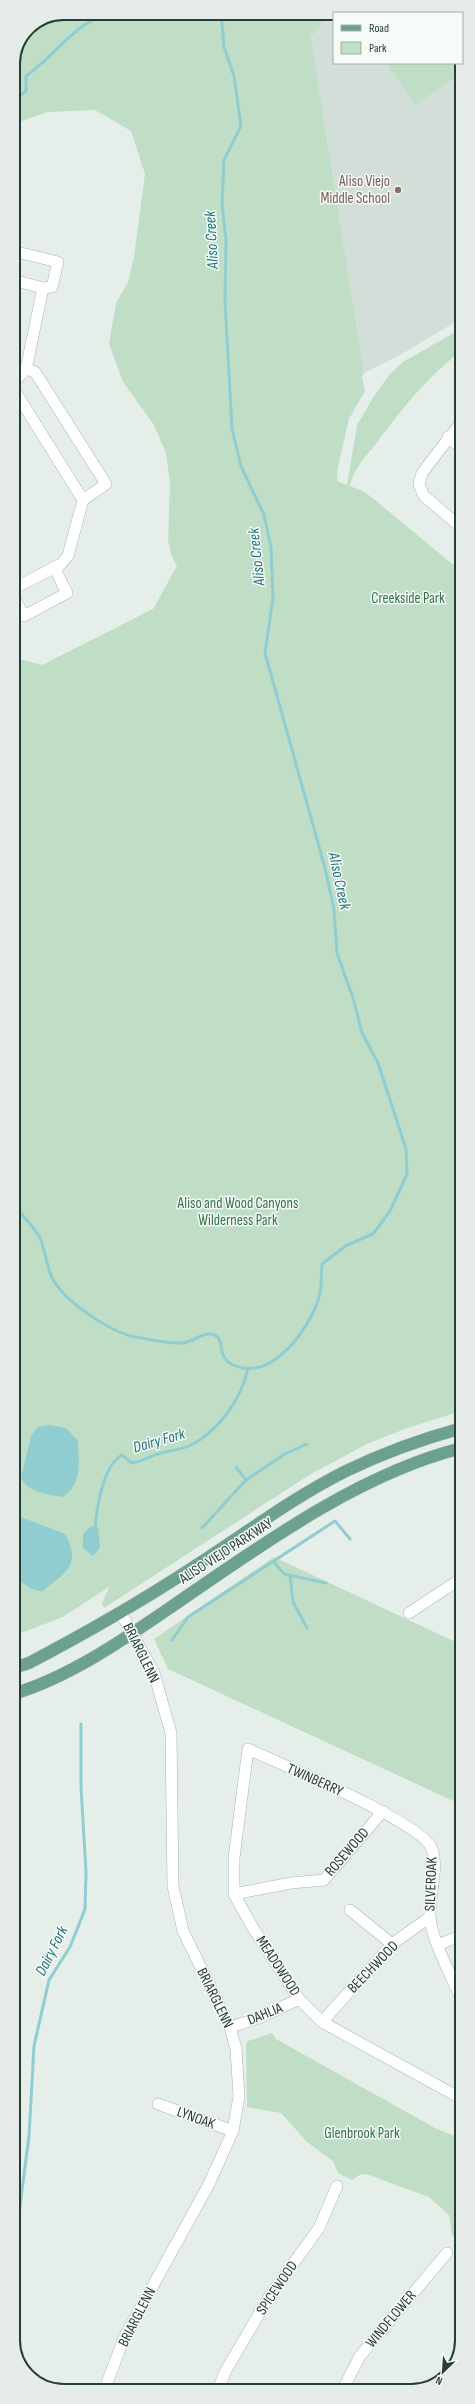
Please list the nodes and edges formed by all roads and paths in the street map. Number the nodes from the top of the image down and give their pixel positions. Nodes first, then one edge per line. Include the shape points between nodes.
1 (20, 253) edge
2 (20, 282) edge
3 (43, 288) junction
4 (26, 369) junction
5 (20, 375) edge
6 (20, 399) edge
7 (455, 429) edge
8 (448, 437) junction
9 (455, 443) edge
10 (83, 500) junction
11 (455, 522) edge
12 (54, 568) junction
13 (20, 585) edge
14 (20, 609) edge
15 (455, 1430) edge
16 (455, 1450) edge
17 (455, 1583) edge
18 (122, 1613) junction
19 (409, 1613) dead end
20 (134, 1632) junction
21 (20, 1666) edge
22 (20, 1692) edge
23 (248, 1749) joint
24 (383, 1810) junction
25 (234, 1894) junction
26 (350, 1910) dead end
27 (430, 1917) junction
28 (455, 1938) edge
29 (392, 1944) junction
30 (438, 1945) junction
31 (455, 1985) edge
32 (299, 1999) junction
33 (322, 2022) junction
34 (230, 2027) junction
35 (455, 2096) edge
36 (158, 2104) dead end
37 (233, 2131) junction
38 (337, 2186) dead end
39 (447, 2253) dead end
40 (107, 2384) edge
41 (221, 2384) edge
42 (345, 2384) edge

1 - 3 street via 58,262 52,287
2 - 3 street
3 - 4 street
4 - 5 street
4 - 10 street via 35,372 106,484
6 - 10 street
7 - 8 street
8 - 9 street
8 - 11 street via 422,473 419,484 424,496
10 - 12 street via 68,556
12 - 13 street
12 - 14 street via 67,593 24,616
15 - 18 main road, ALISO VIEJO PARKWAY via 426,1438 345,1472 295,1500
16 - 20 main road, ALISO VIEJO PARKWAY via 398,1469 327,1506 254,1550
17 - 19 street
18 - 20 street, BRIARGLENN
18 - 21 main road, ALISO VIEJO PARKWAY
20 - 22 main road, ALISO VIEJO PARKWAY via 88,1659
20 - 34 street, BRIARGLENN via 154,1673 171,1733 173,1886 182,1931
23 - 24 street, TWINBERRY
23 - 25 street, MEADOWOOD via 234,1858
24 - 25 street, ROSEWOOD via 324,1880 291,1882
24 - 27 street, SILVEROAK via 430,1844 433,1850
25 - 32 street, MEADOWOOD
26 - 29 street
27 - 29 street, BEECHWOOD
27 - 30 street, SILVEROAK
28 - 30 street
29 - 33 street, BEECHWOOD
30 - 31 street, SILVEROAK
32 - 33 street, MEADOWOOD
32 - 34 street, DAHLIA via 259,2018
33 - 35 street, MEADOWOOD
34 - 37 street, BRIARGLENN via 236,2049 240,2096
36 - 37 street, LYNOAK
37 - 40 street, BRIARGLENN via 209,2184 124,2338
38 - 41 street, SPICEWOOD via 319,2228 269,2297
39 - 42 street, WINDFLOWER via 360,2356

